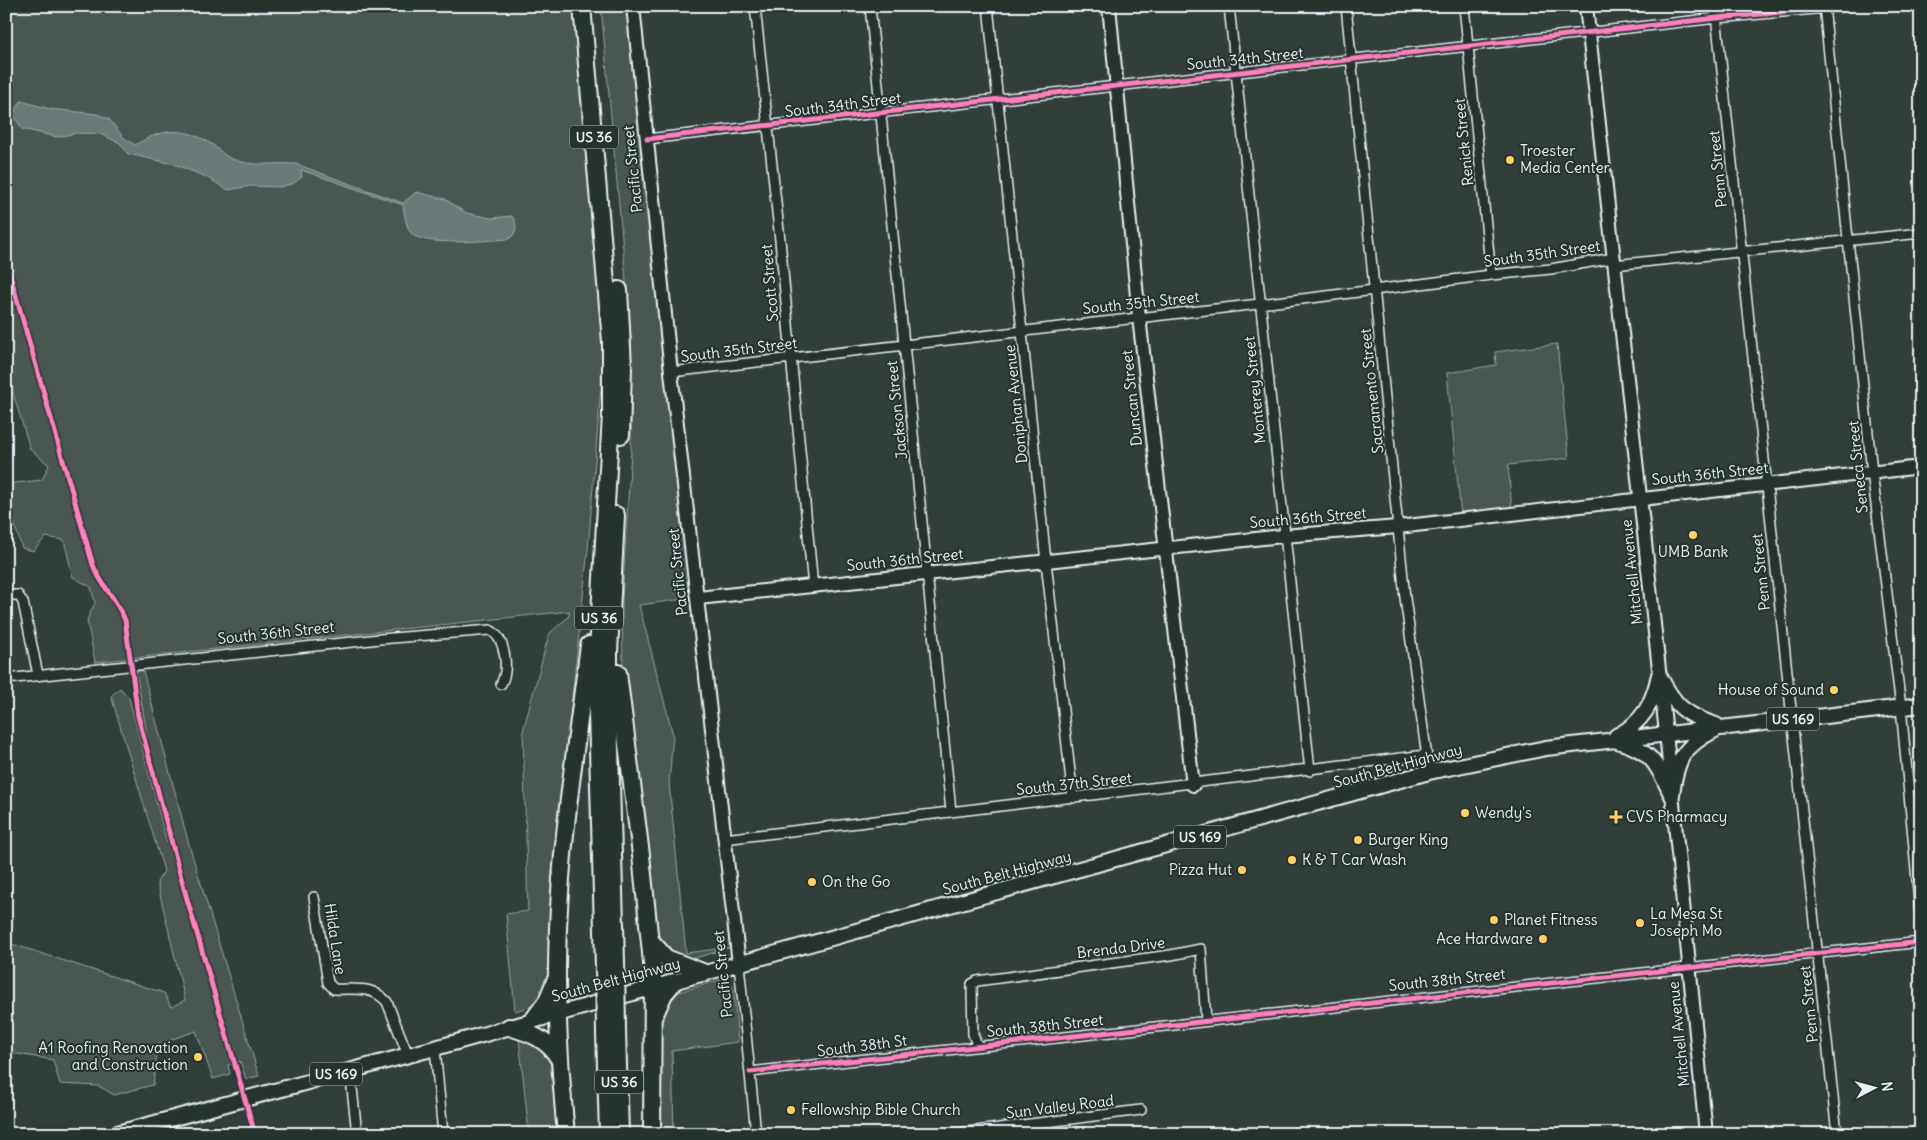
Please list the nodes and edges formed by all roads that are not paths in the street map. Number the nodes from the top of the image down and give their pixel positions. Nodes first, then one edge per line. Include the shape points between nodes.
1 (582, 6) edge
2 (594, 6) edge
3 (633, 6) edge
4 (755, 6) edge
5 (870, 6) edge
6 (988, 6) edge
7 (1109, 6) edge
8 (1229, 6) edge
9 (1346, 6) edge
10 (1464, 6) edge
11 (1586, 6) edge
12 (1715, 6) edge
13 (1847, 6) edge
14 (1824, 7) edge
15 (1716, 18) junction
16 (1589, 33) junction
17 (1468, 47) junction
18 (1351, 60) junction
19 (1235, 72) junction
20 (1117, 85) junction
21 (998, 99) junction
22 (881, 112) junction
23 (768, 127) junction
24 (647, 139) junction
25 (1921, 233) edge
26 (1849, 240) junction
27 (1741, 251) junction
28 (1614, 262) junction
29 (1491, 275) junction
30 (1375, 290) junction
31 (1260, 304) junction
32 (1139, 316) junction
33 (1023, 330) junction
34 (904, 344) junction
35 (790, 358) junction
36 (671, 372) junction
37 (1921, 467) edge
38 (1872, 472) junction
39 (1766, 484) junction
40 (1640, 499) junction
41 (1398, 527) junction
42 (1283, 536) junction
43 (603, 542) junction
44 (1166, 549) junction
45 (1046, 562) junction
46 (928, 574) junction
47 (612, 583) junction
48 (813, 587) junction
49 (6, 595) edge
50 (698, 598) junction
51 (38, 675) junction
52 (1659, 675) junction
53 (6, 679) edge
54 (501, 684) dead end
55 (1921, 705) edge
56 (1901, 707) junction
57 (1790, 719) junction
58 (1722, 727) junction
59 (1666, 732) junction
60 (1609, 739) junction
61 (1426, 755) junction
62 (1310, 771) junction
63 (1429, 772) junction
64 (1193, 785) junction
65 (1672, 795) junction
66 (1073, 798) junction
67 (951, 811) junction
68 (724, 839) junction
69 (314, 897) dead end
70 (1921, 924) edge
71 (650, 940) junction
72 (1921, 942) edge
73 (1817, 953) junction
74 (739, 964) junction
75 (610, 965) junction
76 (1688, 966) junction
77 (705, 973) junction
78 (557, 974) junction
79 (674, 982) junction
80 (653, 987) junction
81 (558, 1013) junction
82 (973, 1013) joint
83 (654, 1018) junction
84 (533, 1020) junction
85 (1206, 1021) junction
86 (509, 1027) junction
87 (611, 1031) junction
88 (977, 1045) junction
89 (435, 1048) junction
90 (408, 1055) junction
91 (559, 1059) junction
92 (350, 1070) junction
93 (750, 1072) junction
94 (1141, 1110) dead end
95 (114, 1134) edge
96 (357, 1134) edge
97 (443, 1134) edge
98 (566, 1134) edge
99 (608, 1134) edge
100 (620, 1134) edge
101 (652, 1134) edge
102 (756, 1134) edge
103 (952, 1134) edge
104 (1706, 1134) edge
105 (1837, 1134) edge

1 - 43 highway, US 36 via 611,341 611,414
2 - 47 highway, US 36 via 623,342
3 - 24 street, Pacific Street
4 - 23 street, Scott Street
5 - 22 street, Jackson Street
6 - 21 street, Doniphan Avenue
7 - 20 street, Duncan Street
8 - 19 street, Monterey Street
9 - 18 street, Sacramento Street
10 - 17 street, Renick Street
11 - 16 street, Mitchell Avenue
12 - 15 street, Penn Street
13 - 14 street, South 34th Street
14 - 15 street, South 34th Street
14 - 26 street, Seneca Street
15 - 16 street, South 34th Street
15 - 27 street, Penn Street
16 - 17 street, South 34th Street
16 - 28 street, Mitchell Avenue
17 - 18 street, South 34th Street
17 - 29 street, Renick Street
18 - 19 street, South 34th Street
18 - 30 street, Sacramento Street
19 - 20 street, South 34th Street
19 - 31 street, Monterey Street
20 - 21 street, South 34th Street
20 - 32 street, Duncan Street
21 - 22 street, South 34th Street
21 - 33 street, Doniphan Avenue
22 - 23 street, South 34th Street
22 - 34 street, Jackson Street
23 - 24 street, South 34th Street
23 - 35 street, Scott Street
24 - 36 street, Pacific Street
25 - 26 street, South 35th Street
26 - 27 street, South 35th Street
26 - 38 street, Seneca Street
27 - 28 street, South 35th Street
27 - 39 street, Penn Street
28 - 29 street, South 35th Street
28 - 40 street, Mitchell Avenue
29 - 30 street, South 35th Street
30 - 31 street, South 35th Street
30 - 41 street, Sacramento Street
31 - 32 street, South 35th Street
31 - 42 street, Monterey Street
32 - 33 street, South 35th Street
32 - 44 street, Duncan Street
33 - 34 street, South 35th Street
33 - 45 street, Doniphan Avenue
34 - 35 street, South 35th Street
34 - 46 street, Jackson Street
35 - 36 street, South 35th Street
35 - 48 street, Scott Street
36 - 50 street, Pacific Street
37 - 38 street, South 36th Street
38 - 39 street, South 36th Street
38 - 56 street, Seneca Street
39 - 40 street, South 36th Street
39 - 57 street, Penn Street
40 - 41 street, South 36th Street
40 - 52 street, Mitchell Avenue
41 - 42 street, South 36th Street
41 - 61 street, Sacramento Street
42 - 44 street, South 36th Street
42 - 62 street, Monterey Street
43 - 75 highway, US 36 via 597,713
43 - 78 highway via 594,582 567,825
44 - 45 street, South 36th Street
44 - 64 street, Duncan Street
45 - 46 street, South 36th Street
45 - 66 street, Doniphan Avenue
46 - 48 street, South 36th Street
46 - 67 street, Jackson Street
47 - 71 highway via 618,681
47 - 75 highway, US 36
48 - 50 street, South 36th Street
49 - 51 street via 18,595 23,602
50 - 68 street, Pacific Street
51 - 53 street, South 36th Street
51 - 54 street, South 36th Street via 490,630 500,639 504,654 505,677
52 - 58 main road via 1680,708 1695,718
52 - 59 street, Mitchell Avenue
52 - 60 main road via 1641,720
55 - 56 main road, South Belt Highway / US 169
56 - 57 main road, South Belt Highway / US 169
56 - 70 street, Seneca Street
57 - 58 main road, South Belt Highway / US 169
57 - 73 street, Penn Street
58 - 59 main road, South Belt Highway / US 169
58 - 65 main road via 1698,739 1682,754 1674,775
59 - 60 main road, South Belt Highway / US 169
59 - 65 street, Mitchell Avenue
60 - 63 main road, South Belt Highway / US 169 via 1546,748
60 - 65 main road via 1639,748 1649,755
61 - 62 street, South 37th Street
61 - 63 street, Sacramento Street
62 - 64 street, South 37th Street
63 - 74 main road, South Belt Highway / US 169
64 - 66 street, South 37th Street
65 - 76 street, Mitchell Avenue
66 - 67 street, South 37th Street
67 - 68 street, South 37th Street
68 - 74 street, Pacific Street
69 - 90 street, Hilda Lane via 328,984 334,989 368,988 381,995 387,1002
71 - 77 highway via 666,958
71 - 80 highway
72 - 73 street, South 38th Street
73 - 76 street, South 38th Street
73 - 105 street, Penn Street
74 - 77 main road, South Belt Highway / US 169
74 - 93 street, Pacific Street
75 - 87 highway, US 36, bridge
76 - 85 street, South 38th Street
76 - 104 street, Mitchell Avenue
77 - 79 main road, South Belt Highway / US 169
78 - 81 highway
78 - 84 highway via 550,995
79 - 80 main road, South Belt Highway / US 169
79 - 83 highway via 664,994
80 - 81 main road, South Belt Highway / US 169
80 - 83 highway
81 - 84 main road, South Belt Highway / US 169
81 - 91 highway
82 - 85 street, Brenda Drive via 972,984 977,981 1202,948
82 - 88 street, South 38th Street via 974,1042
83 - 101 highway
84 - 86 main road, South Belt Highway / US 169
85 - 88 street, South 38th Street
86 - 89 main road, South Belt Highway / US 169
86 - 91 highway via 546,1042
87 - 99 highway, US 36
87 - 100 highway, US 36
88 - 93 street, South 38th St
89 - 90 main road, South Belt Highway / US 169
89 - 97 street
90 - 92 main road, South Belt Highway / US 169
91 - 98 highway
92 - 95 main road, South Belt Highway / US 169
92 - 96 street
93 - 102 street, Pacific Street
94 - 103 street, Sun Valley Road

